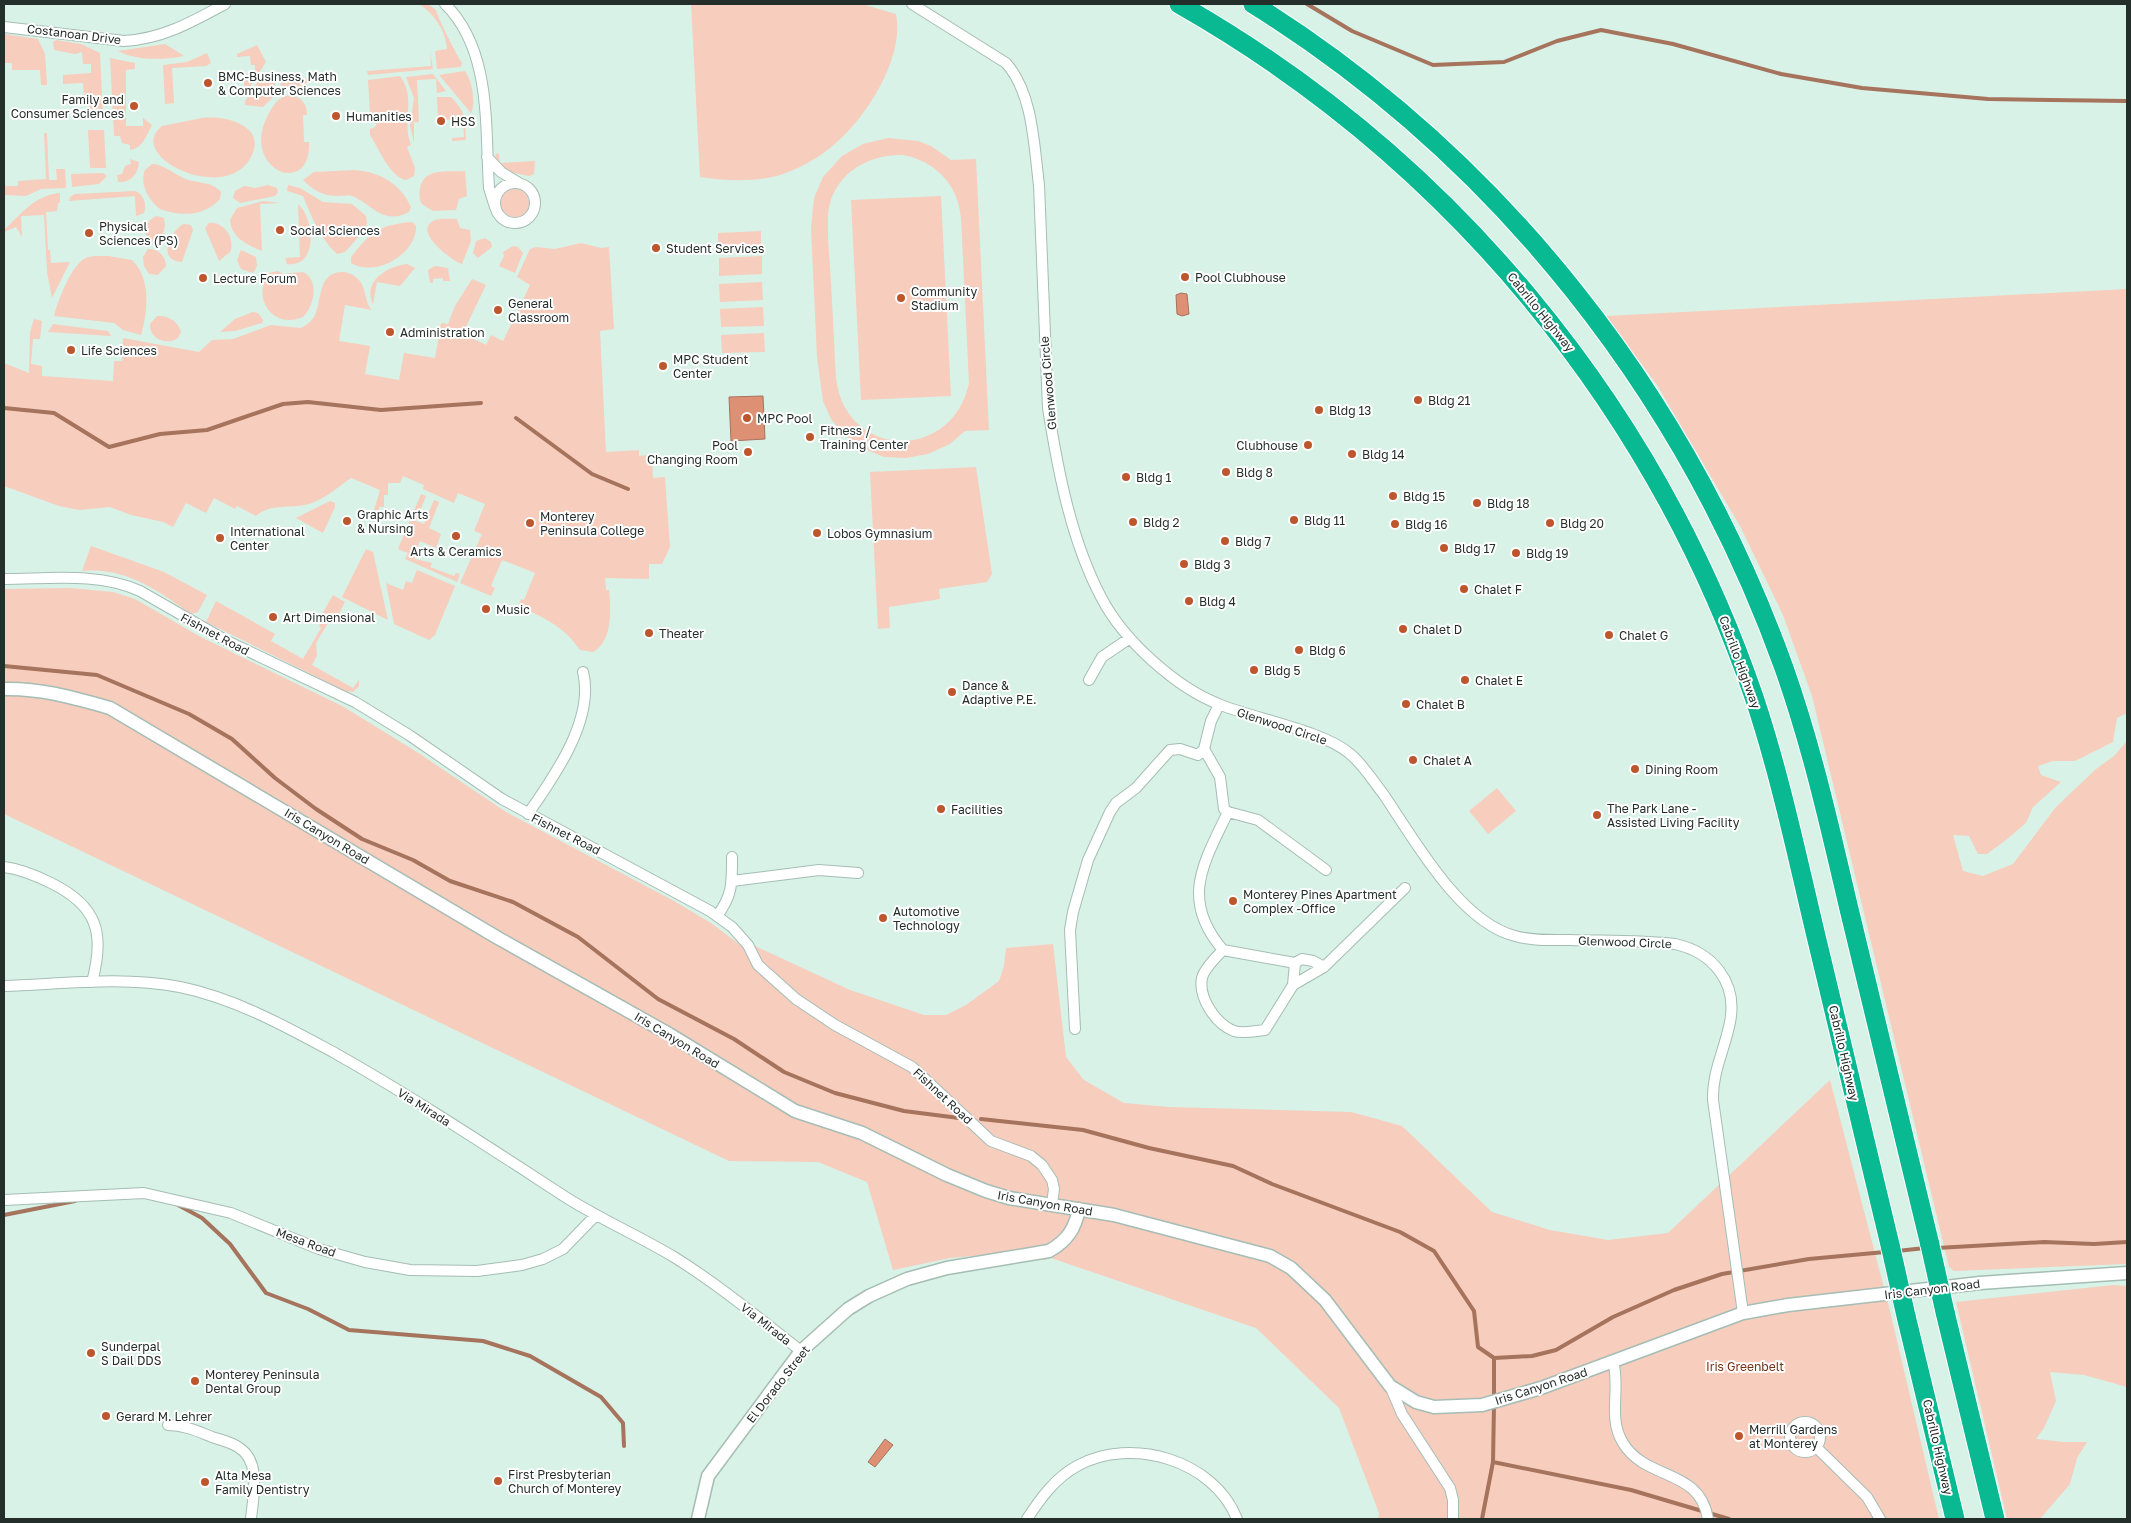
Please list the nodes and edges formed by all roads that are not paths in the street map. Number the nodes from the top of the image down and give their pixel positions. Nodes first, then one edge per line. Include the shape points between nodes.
1 (225, 4) edge
2 (445, 4) edge
3 (912, 4) edge
4 (1179, 4) edge
5 (1254, 4) edge
6 (4, 27) edge
7 (487, 157) junction
8 (520, 183) junction
9 (495, 207) junction
10 (4, 579) edge
11 (1130, 638) junction
12 (583, 672) dead end
13 (1088, 680) dead end
14 (4, 689) edge
15 (1219, 704) junction
16 (1204, 749) junction
17 (1228, 812) junction
18 (528, 814) junction
19 (732, 857) dead end
20 (4, 867) edge
21 (1326, 870) dead end
22 (858, 873) dead end
23 (732, 881) junction
24 (1405, 888) dead end
25 (717, 916) junction
26 (1223, 950) junction
27 (1295, 963) junction
28 (1324, 967) junction
29 (92, 982) junction
30 (1293, 985) junction
31 (4, 986) edge
32 (1075, 1029) dead end
33 (4, 1200) edge
34 (1052, 1204) junction
35 (1079, 1209) junction
36 (595, 1216) junction
37 (2127, 1273) edge
38 (1743, 1313) junction
39 (801, 1351) junction
40 (1613, 1361) junction
41 (1390, 1386) junction
42 (168, 1425) dead end
43 (1816, 1447) dead end
44 (251, 1519) edge
45 (698, 1519) edge
46 (1027, 1519) edge
47 (1237, 1519) edge
48 (1453, 1519) edge
49 (1708, 1519) edge
50 (1880, 1519) edge
51 (1955, 1519) edge
52 (1994, 1519) edge

1 - 6 street, Costanoan Drive via 164,35 142,40
2 - 7 street via 459,21 480,64
3 - 11 street, Glenwood Circle via 1006,63 1014,71 1021,88 1039,185 1048,408 1053,440 1079,541 1101,598
4 - 51 highway, Cabrillo Highway, bridge via 1250,47 1320,96 1452,211 1518,282 1568,344 1659,485 1716,600 1746,674 1765,733 1799,862
5 - 52 highway, bridge via 1329,55 1391,104 1509,215 1562,275 1622,353 1666,420 1723,523 1759,604 1809,746
7 - 8 street via 501,172
7 - 9 street via 489,188
8 - 9 street via 501,189
8 - 9 street via 534,196 534,210 527,220 508,222
10 - 18 street, Fishnet Road via 99,579 140,591 219,637 355,702
11 - 13 street via 1102,657
11 - 15 street, Glenwood Circle via 1176,680
12 - 18 street via 586,698 576,730 550,782
14 - 34 street, Iris Canyon Road via 57,693 110,708 795,1111 862,1133 986,1192
15 - 16 street
15 - 38 street, Glenwood Circle via 1322,738 1348,752 1376,784 1455,896 1492,927 1528,938 1675,944 1696,950 1714,963 1725,980 1732,1002 1730,1025 1712,1091
16 - 17 street via 1218,769 1223,786 1223,806
16 - 32 street via 1198,755 1180,749 1170,750 1110,812 1088,860 1072,912
17 - 21 street via 1258,820
17 - 26 street via 1206,861 1198,892 1203,921
18 - 25 street, Fishnet Road
19 - 23 street
20 - 29 street via 61,888 90,911 98,944 98,961
22 - 23 street via 819,870
23 - 25 street via 728,902
24 - 28 street
25 - 34 street, Fishnet Road via 732,926 748,945 758,965 796,999 835,1025 912,1067 991,1141 1031,1156 1042,1164 1052,1180
26 - 27 street
26 - 30 street via 1202,977 1202,992 1221,1024 1236,1032 1265,1030
27 - 28 street via 1302,959
27 - 30 street
28 - 30 street
29 - 31 street, Via Mirada
29 - 36 street, Via Mirada via 148,982 180,987 210,995 281,1024 432,1111
33 - 36 street, Mesa Road via 144,1194 231,1213 319,1248 365,1262 410,1270 477,1271 543,1259 563,1248
34 - 35 street, Iris Canyon Road
35 - 39 street, El Dorado Street via 1072,1231 1062,1244 1049,1251 947,1268 907,1279 848,1309
35 - 41 street, Iris Canyon Road via 1205,1237 1270,1256 1291,1268 1325,1300
36 - 39 street, Via Mirada via 672,1256 706,1278
37 - 38 street, Iris Canyon Road via 1980,1283
38 - 40 street, Iris Canyon Road
39 - 45 street, El Dorado Street via 708,1476
40 - 41 street, Iris Canyon Road via 1482,1405 1434,1407 1416,1402
40 - 49 street via 1615,1421 1624,1445 1643,1464 1692,1487 1702,1500
41 - 48 street via 1402,1414 1450,1488
42 - 44 street via 180,1425 238,1447 247,1454 254,1475
43 - 50 street via 1867,1497
46 - 47 street via 1051,1487 1076,1467 1104,1456 1136,1454 1168,1459 1192,1469 1218,1490

